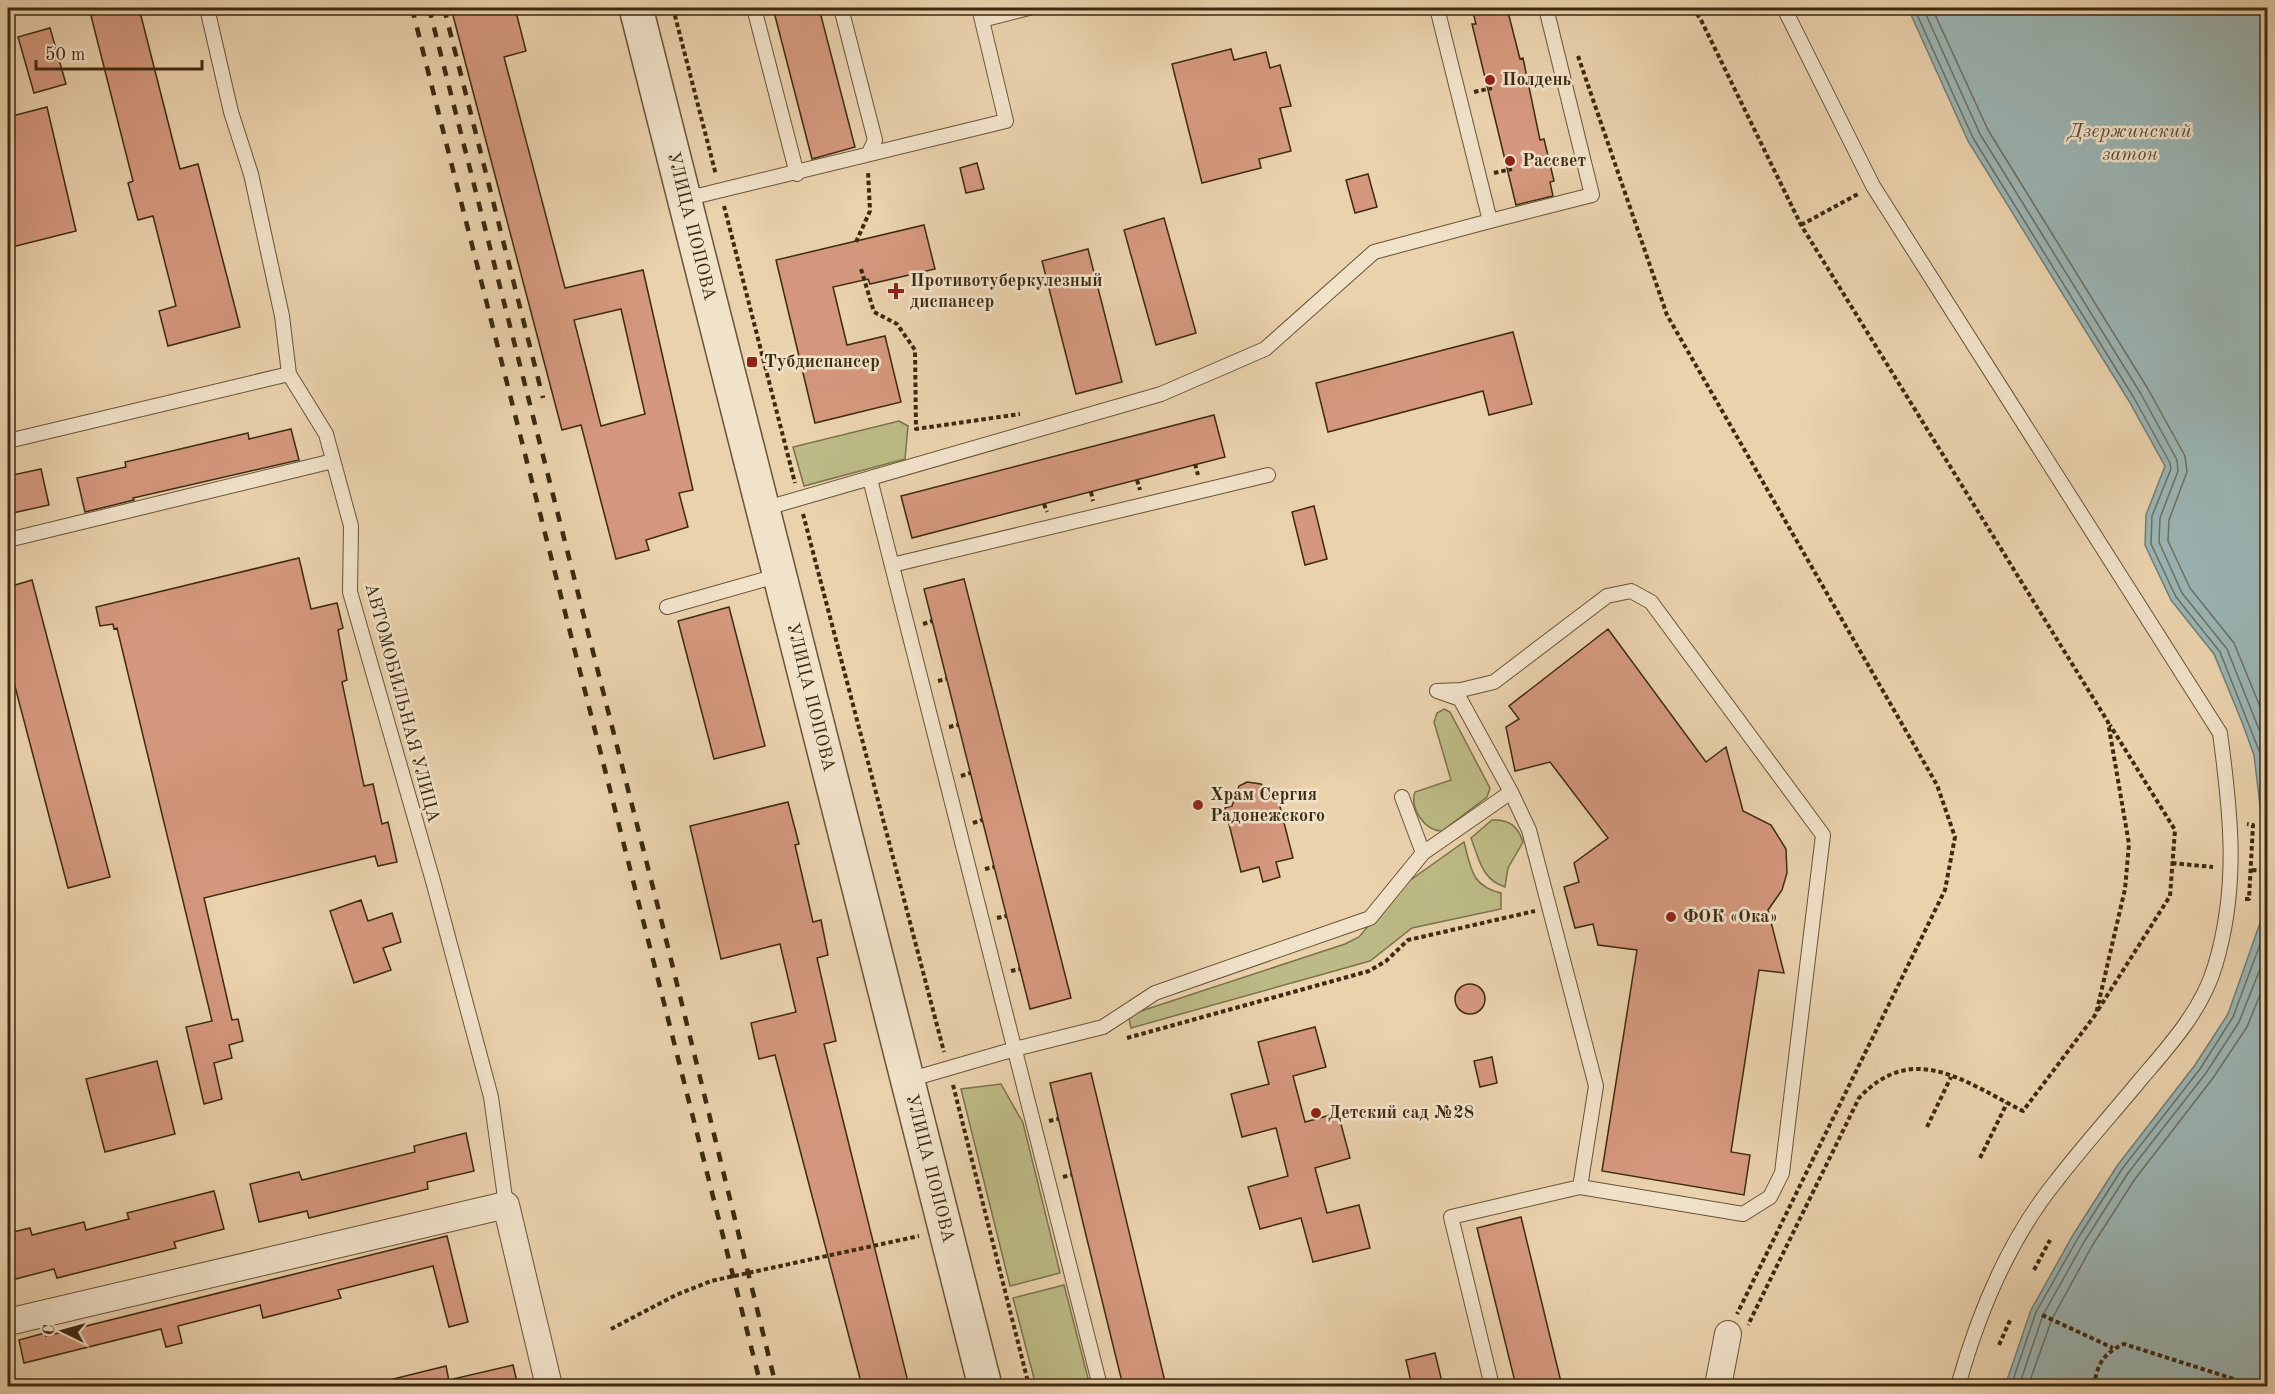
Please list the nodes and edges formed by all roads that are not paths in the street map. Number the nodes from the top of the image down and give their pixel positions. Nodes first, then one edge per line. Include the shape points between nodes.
1 (207, 8) edge
2 (636, 8) edge
3 (754, 8) edge
4 (841, 8) edge
5 (1029, 8) edge
6 (1437, 8) edge
7 (1546, 8) edge
8 (1784, 8) edge
9 (980, 14) edge
10 (869, 153) junction
11 (797, 174) junction
12 (685, 200) junction
13 (1490, 221) junction
14 (289, 374) junction
15 (8, 441) edge
16 (333, 461) junction
17 (1268, 475) dead end
18 (870, 479) junction
19 (763, 509) junction
20 (8, 540) edge
21 (892, 566) junction
22 (780, 575) junction
23 (667, 607) dead end
24 (1511, 792) junction
25 (1402, 797) dead end
26 (1423, 854) junction
27 (1015, 1049) junction
28 (908, 1080) junction
29 (1580, 1187) junction
30 (506, 1205) junction
31 (8, 1322) edge
32 (1738, 1330) road end
33 (549, 1386) edge
34 (985, 1386) edge
35 (1100, 1386) edge
36 (1492, 1386) edge
37 (1718, 1386) edge
38 (1958, 1386) edge

1 - 14 lane, АВТОМОБИЛЬНАЯ УЛИЦА via 231,111 251,174 282,316
2 - 12 street, УЛИЦА ПОПОВА
3 - 11 lane
4 - 10 lane via 875,140
5 - 9 lane
6 - 13 lane
7 - 13 lane via 1592,195
8 - 38 lane via 1873,186 2220,733 2231,812 2229,900 2215,968 2186,1026 2055,1182 1998,1270
9 - 10 lane via 1006,121
10 - 11 lane
11 - 12 lane
12 - 19 street, УЛИЦА ПОПОВА
13 - 18 lane via 1374,252 1265,349 1161,394
14 - 15 lane
14 - 16 lane, АВТОМОБИЛЬНАЯ УЛИЦА via 326,434
16 - 20 lane
16 - 30 lane, АВТОМОБИЛЬНАЯ УЛИЦА via 351,526 350,592 434,881 491,1097
17 - 21 lane
18 - 19 lane
18 - 21 lane
19 - 22 street, УЛИЦА ПОПОВА
21 - 27 lane
22 - 23 lane
22 - 28 street, УЛИЦА ПОПОВА
24 - 26 lane
24 - 29 lane via 1529,830 1596,1086
24 - 29 lane via 1460,699 1437,691 1494,682 1607,596 1631,591 1651,602 1823,836 1782,1173 1770,1197 1743,1214
25 - 26 lane
26 - 27 lane via 1370,918 1155,993 1103,1027
27 - 28 lane
27 - 35 lane
28 - 34 street, УЛИЦА ПОПОВА
29 - 36 lane via 1451,1217
30 - 31 street
30 - 33 street
32 - 37 street

